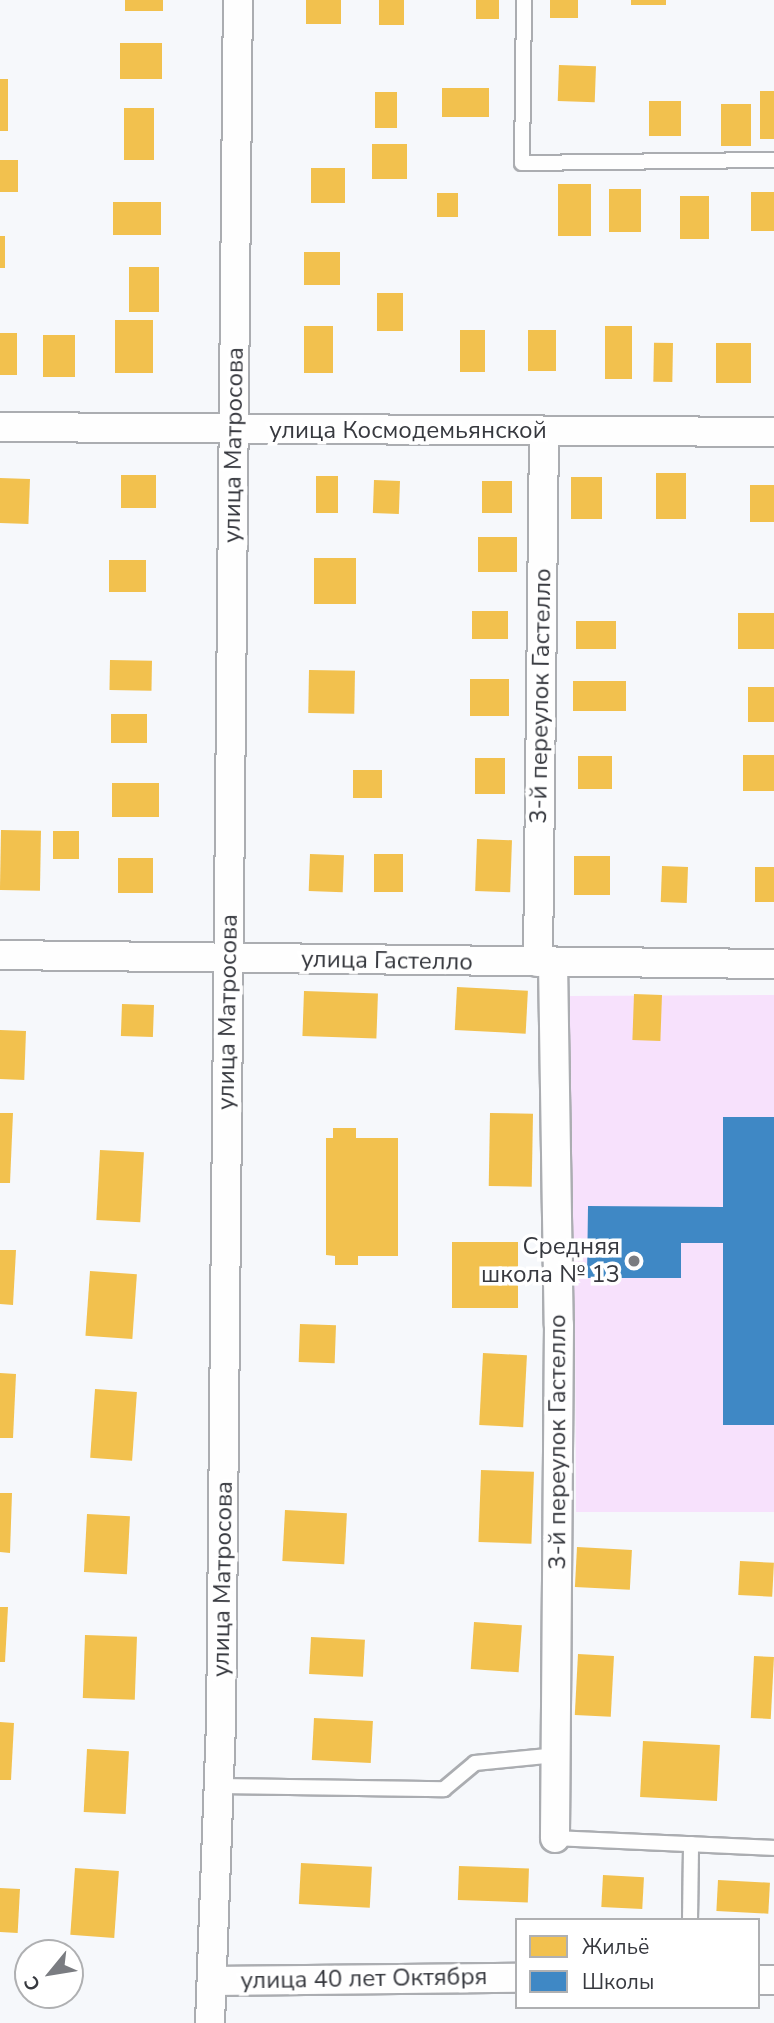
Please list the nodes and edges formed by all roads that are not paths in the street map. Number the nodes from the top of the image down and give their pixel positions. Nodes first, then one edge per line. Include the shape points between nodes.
1 (238, 0) edge
2 (524, 0) edge
3 (774, 160) edge
4 (0, 427) edge
5 (234, 430) junction
6 (544, 431) junction
7 (774, 432) edge
8 (0, 955) edge
9 (229, 959) junction
10 (545, 962) junction
11 (774, 964) edge
12 (556, 1755) junction
13 (220, 1786) junction
14 (555, 1838) joint
15 (691, 1844) junction
16 (774, 1848) edge
17 (690, 1918) edge
18 (515, 1978) edge
19 (212, 1981) junction
20 (210, 2023) edge

1 - 5 street, улица Матросова
2 - 3 lane via 522,163
4 - 5 street, улица Космодемьянской
5 - 6 street, улица Космодемьянской
5 - 9 street, улица Матросова
6 - 7 street, улица Космодемьянской
6 - 10 street, 3-й переулок Гастелло
8 - 9 street, улица Гастелло
9 - 10 street, улица Гастелло
9 - 13 street, улица Матросова
10 - 11 street, улица Гастелло
10 - 12 street, 3-й переулок Гастелло via 559,1325
12 - 13 lane via 475,1763 443,1789
12 - 14 street, 3-й переулок Гастелло
13 - 19 street, улица Матросова
14 - 15 lane
15 - 16 lane
15 - 17 lane
18 - 19 street, улица 40 лет Октября
19 - 20 street, улица Матросова

